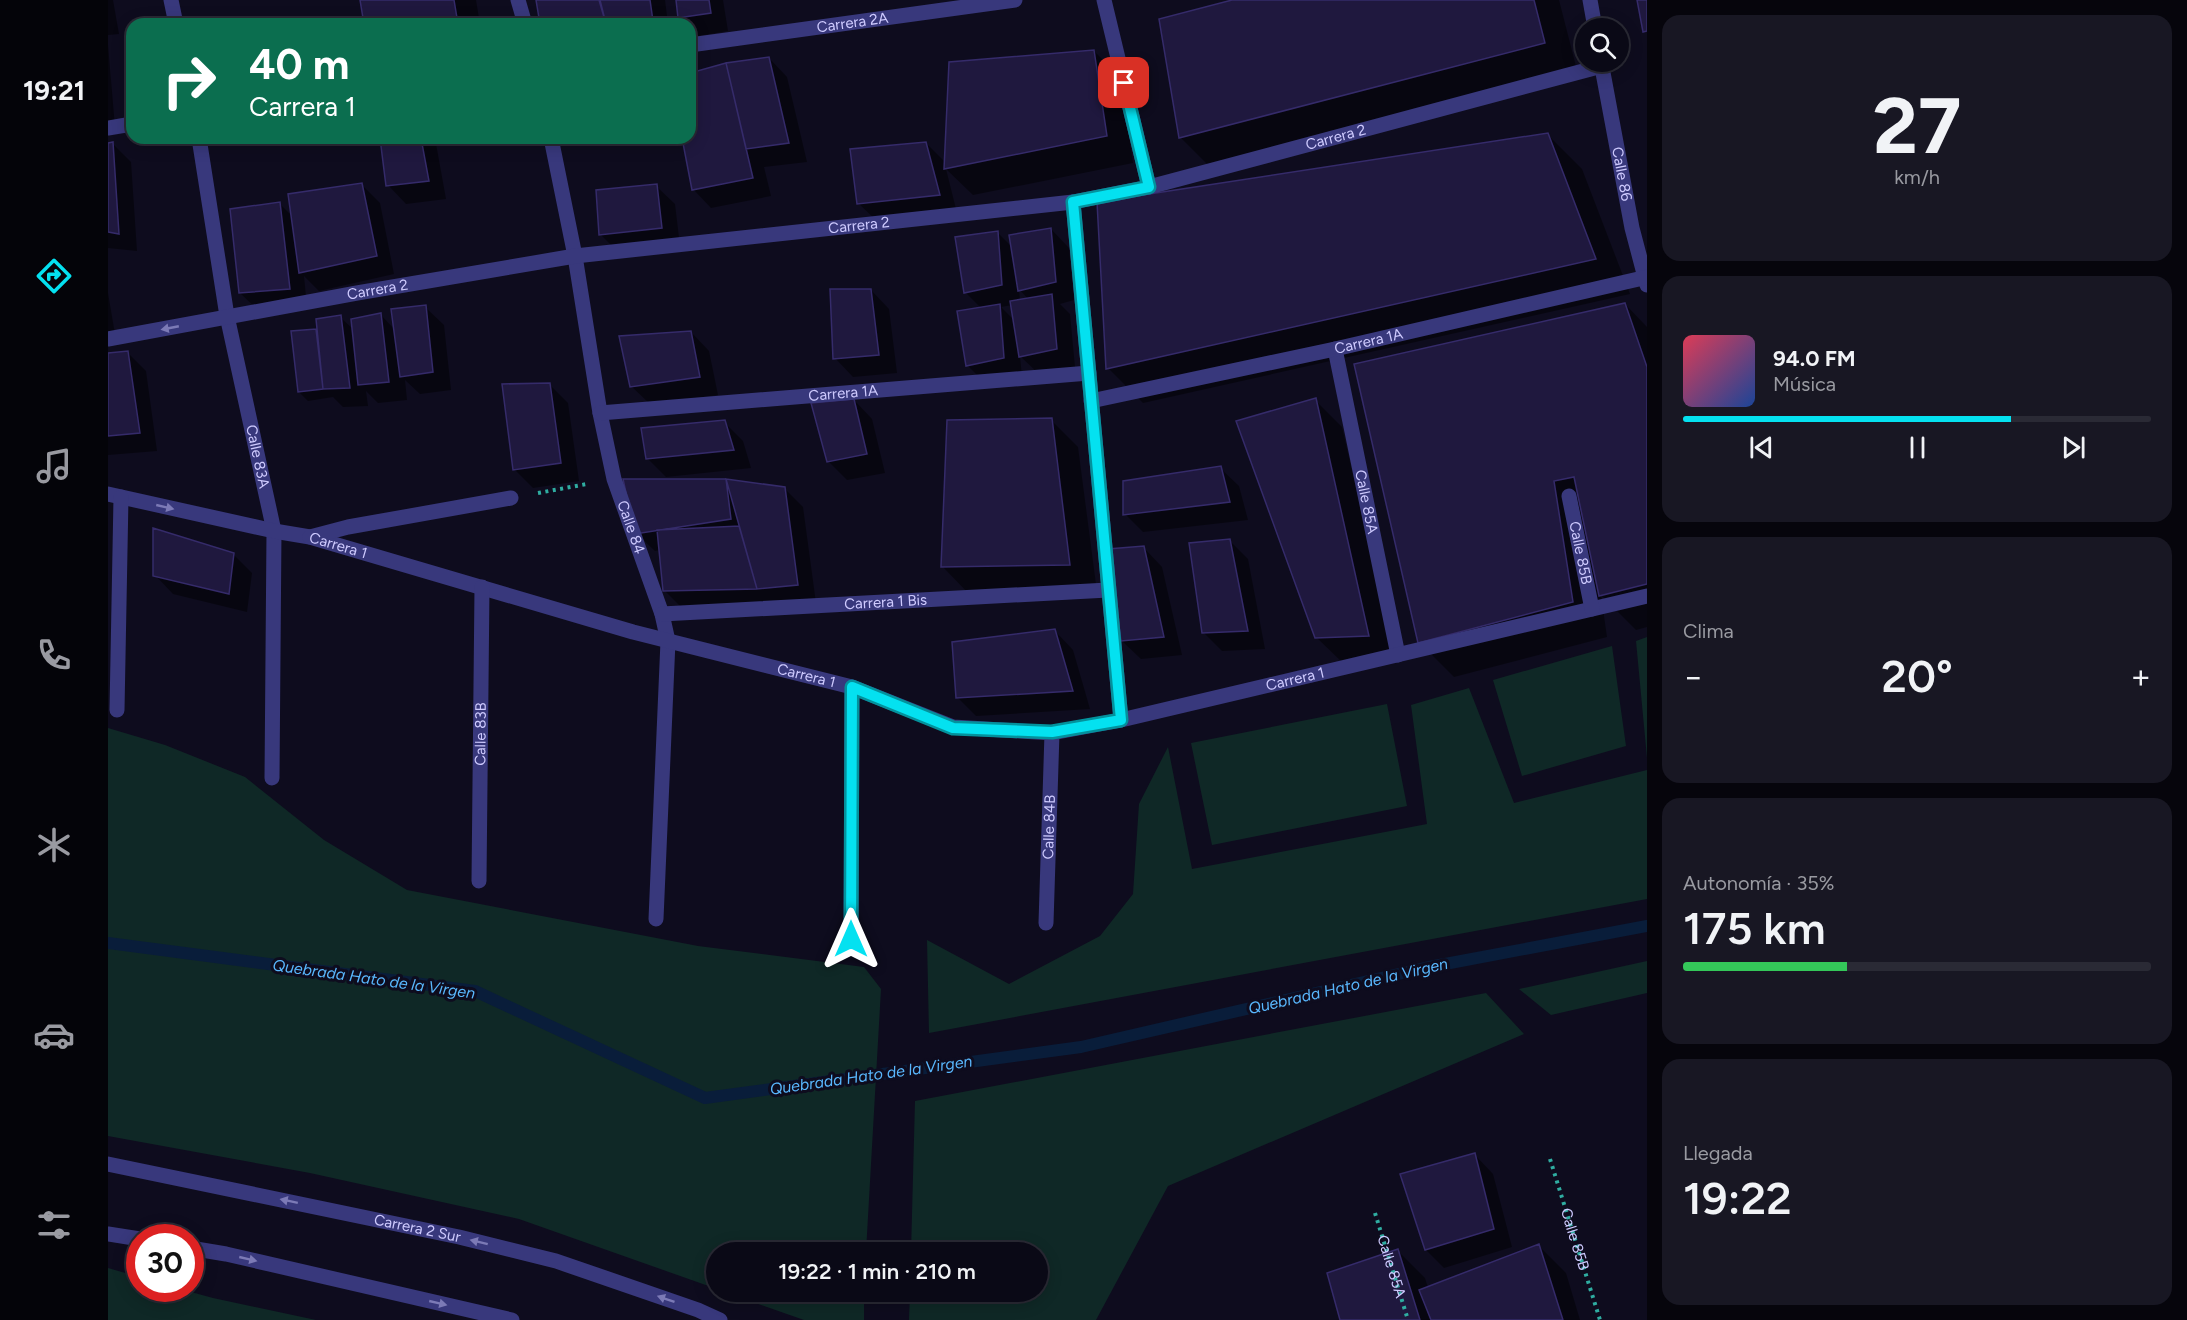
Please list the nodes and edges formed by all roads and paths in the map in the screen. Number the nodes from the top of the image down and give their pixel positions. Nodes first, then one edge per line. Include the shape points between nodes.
1 (171, 0) edge
2 (518, 0) edge
3 (1015, 0) edge
4 (1104, 0) edge
5 (1590, 0) edge
6 (175, 18) edge
7 (523, 18) edge
8 (1593, 18) edge
9 (696, 44) edge
10 (1575, 71) edge
11 (1604, 72) edge
12 (126, 125) edge
13 (108, 128) edge
14 (199, 144) edge
15 (552, 144) edge
16 (1149, 187) junction
17 (1073, 202) junction
18 (1640, 227) edge
19 (575, 256) junction
20 (1646, 279) edge
21 (227, 316) junction
22 (108, 339) edge
23 (1335, 349) junction
24 (1089, 373) junction
25 (1091, 401) junction
26 (600, 413) junction
27 (614, 479) junction
28 (115, 496) edge
29 (1569, 496) dead end
30 (511, 498) joint
31 (274, 531) junction
32 (310, 537) junction
33 (482, 587) junction
34 (1108, 590) junction
35 (1647, 596) edge
36 (1592, 609) junction
37 (662, 614) junction
38 (668, 641) junction
39 (1398, 656) junction
40 (852, 687) junction
41 (117, 710) dead end
42 (1121, 720) junction
43 (1052, 732) junction
44 (272, 778) dead end
45 (479, 881) dead end
46 (656, 919) dead end
47 (1046, 923) dead end
48 (851, 939) dead end
49 (1550, 1160) dead end
50 (108, 1164) edge
51 (1375, 1213) dead end
52 (108, 1234) edge
53 (126, 1237) edge
54 (204, 1250) edge
55 (512, 1320) edge
56 (720, 1320) edge
57 (1408, 1320) edge
58 (1600, 1320) edge

1 - 6 street
2 - 7 street
3 - 9 street, Carrera 2A
4 - 16 street
5 - 8 street
10 - 16 street, Carrera 2
11 - 18 street, Calle 86
12 - 13 street
14 - 21 street, Calle 83A
15 - 19 street, Calle 84
16 - 17 street, Carrera 2
17 - 19 street, Carrera 2
17 - 24 street
18 - 20 street, Calle 86
19 - 21 street, Carrera 2
19 - 26 street, Calle 84
20 - 23 street, Carrera 1A
21 -> 22 street, Carrera 2
21 - 31 street, Calle 83A
23 - 25 street, Carrera 1A
23 - 39 street, Calle 85A
24 - 25 street
24 - 26 street, Carrera 1A
25 - 34 street
26 - 27 street, Calle 84
27 - 30 path
27 - 37 street, Calle 84
28 -> 31 street, Carrera 1
28 - 41 street
29 - 36 street, Calle 85B
30 - 32 street
31 - 32 street, Carrera 1
31 - 44 street, Calle 83A
32 - 33 street, Carrera 1
33 - 38 street, Carrera 1
33 - 45 street, Calle 83B
34 - 37 street, Carrera 1 Bis
34 - 42 street
35 - 36 street, Carrera 1
36 - 39 street, Carrera 1
37 - 38 street, Calle 84
38 - 40 street, Carrera 1
38 - 46 street, Calle 84
39 - 42 street, Carrera 1
40 - 43 street, Carrera 1 via 953,728
40 - 48 street
42 - 43 street, Carrera 1
43 - 47 street, Calle 84B
49 - 58 path, Calle 85B
56 -> 50 street, Carrera 2 Sur via 556,1261
51 - 57 path, Calle 85A
52 - 53 street
54 -> 55 street

